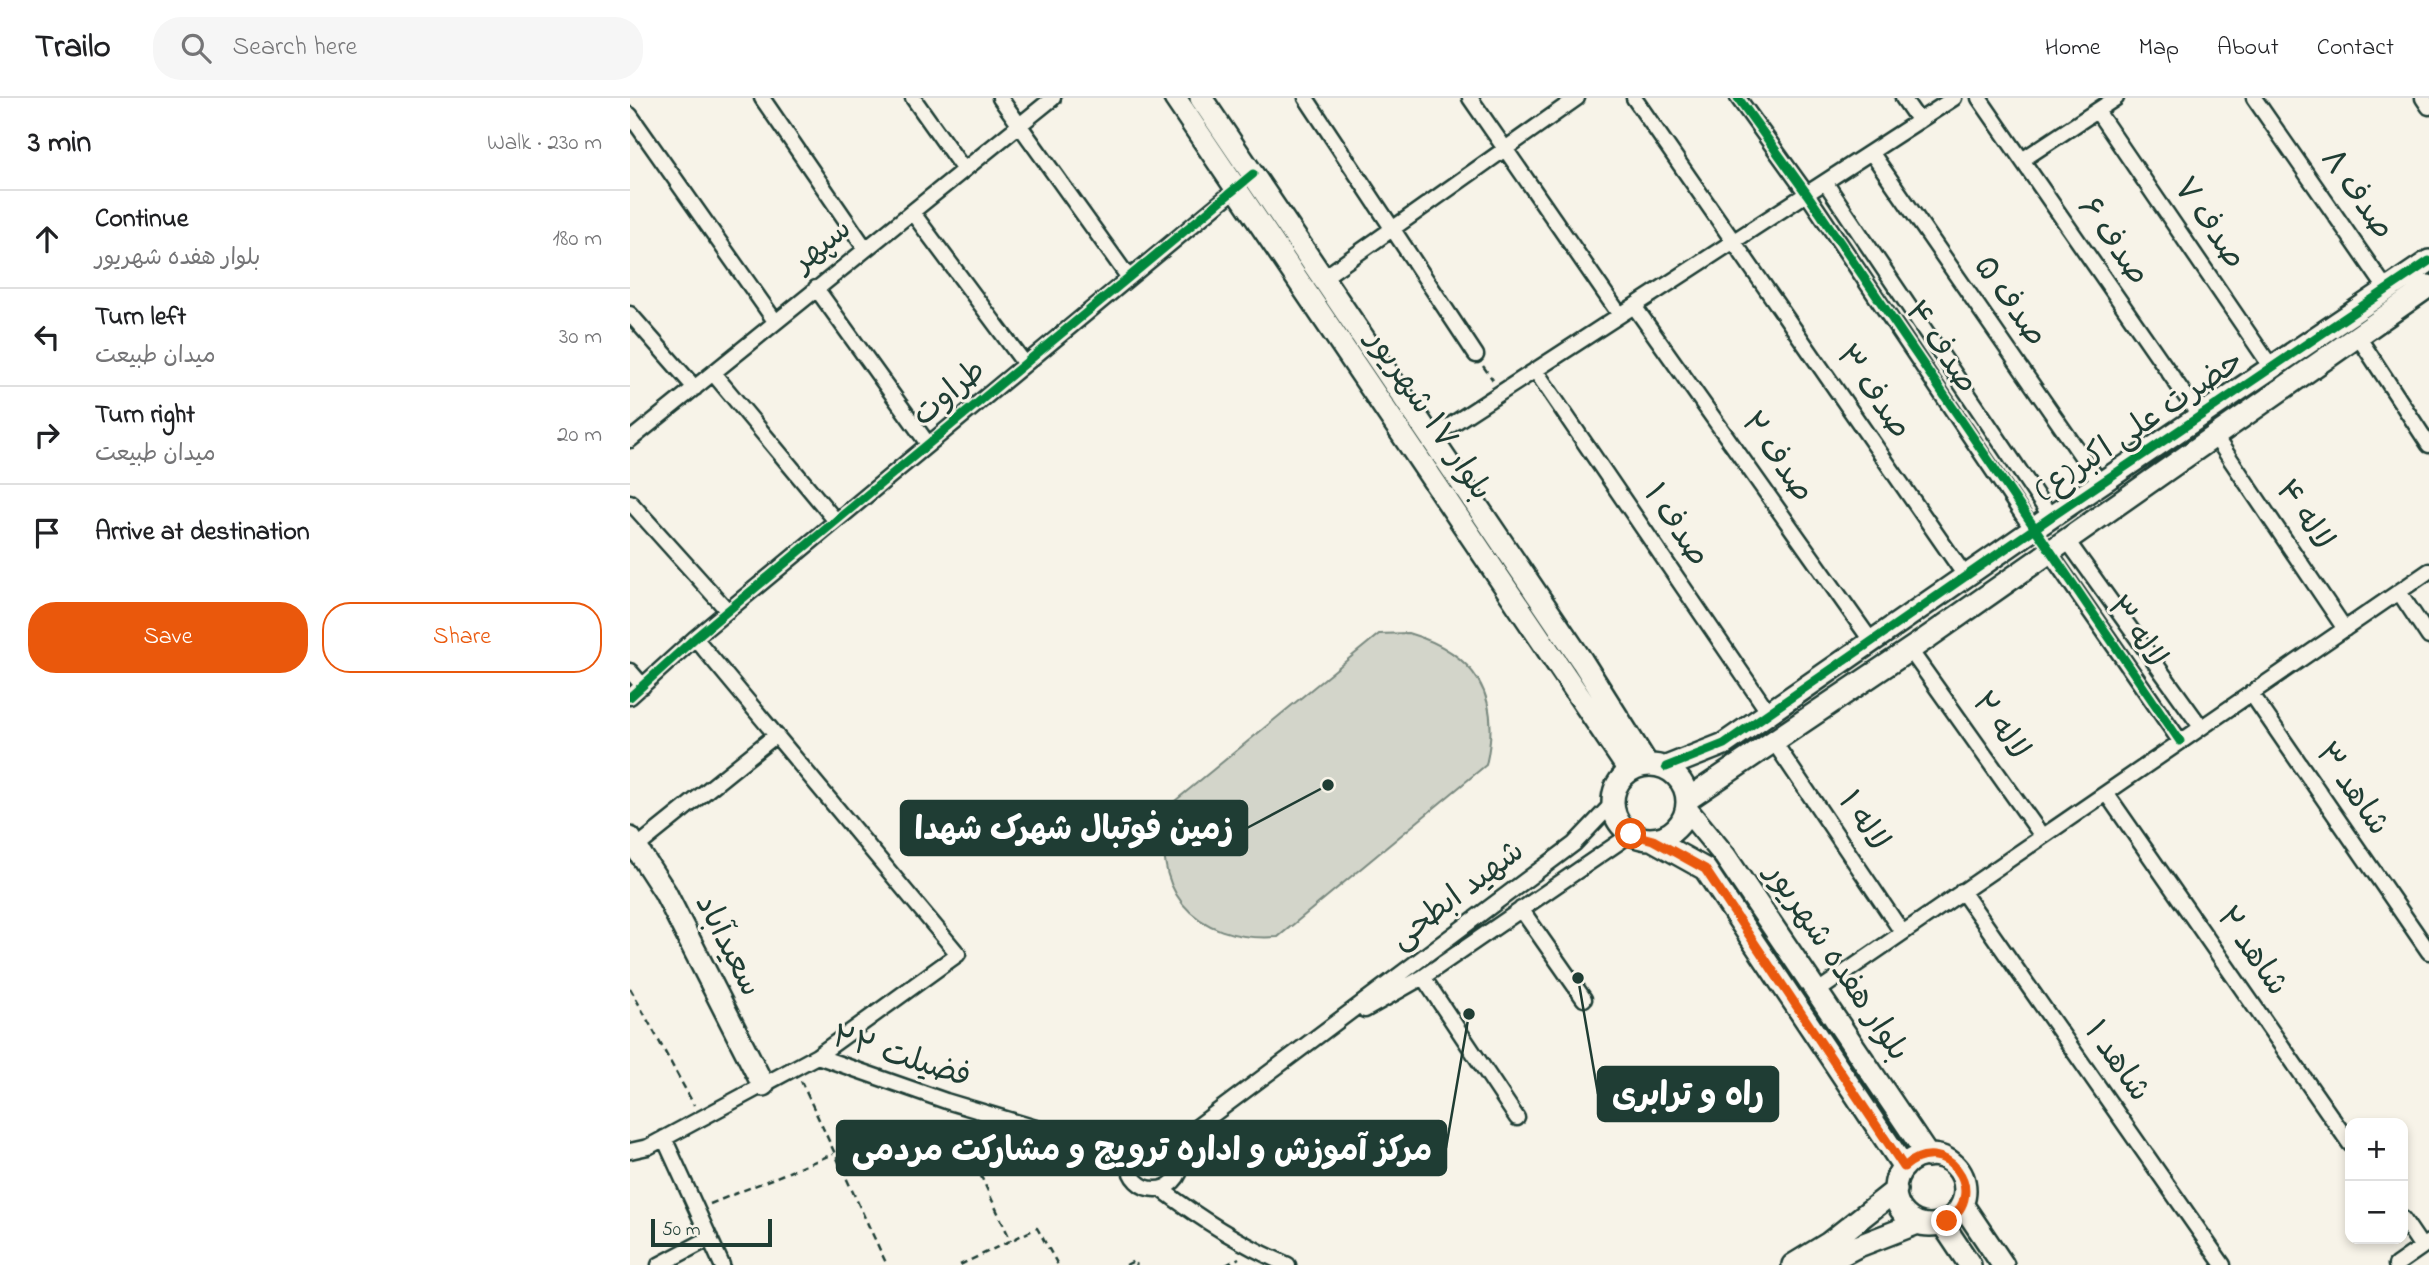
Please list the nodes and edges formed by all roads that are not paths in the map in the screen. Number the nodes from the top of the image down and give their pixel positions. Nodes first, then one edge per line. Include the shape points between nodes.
1 (762, 98) edge
2 (913, 98) edge
3 (1000, 98) edge
4 (1053, 98) edge
5 (1175, 98) edge
6 (1201, 98) edge
7 (1306, 98) edge
8 (1470, 98) edge
9 (1577, 98) edge
10 (1634, 98) edge
11 (1738, 98) edge
12 (1903, 98) edge
13 (1954, 98) edge
14 (1979, 98) edge
15 (2116, 98) edge
16 (2254, 98) edge
17 (2423, 98) edge
18 (2429, 107) edge
19 (2097, 111) junction
20 (630, 114) edge
21 (1919, 121) junction
22 (1018, 126) junction
23 (1503, 148) junction
24 (1871, 152) junction
25 (2022, 160) junction
26 (964, 170) junction
27 (1253, 174) junction
28 (1825, 182) junction
29 (1237, 189) junction
30 (1807, 194) junction
31 (912, 212) junction
32 (1393, 228) junction
33 (1732, 242) junction
34 (866, 248) junction
35 (2429, 263) edge
36 (1129, 278) junction
37 (1323, 278) junction
38 (2429, 286) edge
39 (816, 288) junction
40 (2387, 290) junction
41 (1634, 306) junction
42 (630, 313) edge
43 (1620, 315) junction
44 (775, 321) junction
45 (2357, 335) junction
46 (1476, 355) road end
47 (1025, 364) junction
48 (2272, 368) junction
49 (1535, 370) junction
50 (713, 373) junction
51 (695, 388) junction
52 (2200, 417) junction
53 (2214, 435) junction
54 (1431, 438) junction
55 (630, 440) edge
56 (928, 444) junction
57 (2429, 445) edge
58 (2101, 484) junction
59 (630, 502) edge
60 (836, 521) junction
61 (2042, 524) junction
62 (2057, 545) junction
63 (2429, 571) edge
64 (1966, 577) junction
65 (2399, 592) junction
66 (728, 611) junction
67 (2345, 629) junction
68 (2429, 637) edge
69 (695, 638) junction
70 (1872, 642) junction
71 (1910, 650) junction
72 (630, 671) edge
73 (643, 686) junction
74 (2251, 693) junction
75 (1795, 695) junction
76 (630, 697) edge
77 (1769, 713) junction
78 (1811, 717) junction
79 (2201, 727) junction
80 (776, 735) junction
81 (2180, 741) junction
82 (1774, 742) junction
83 (1647, 767) junction
84 (2106, 793) junction
85 (1612, 804) junction
86 (1688, 804) junction
87 (1631, 834) junction
88 (2042, 836) junction
89 (1653, 840) junction
90 (634, 842) edge
91 (1962, 891) junction
92 (1521, 909) junction
93 (1902, 932) junction
94 (2429, 952) edge
95 (1423, 977) junction
96 (1818, 990) junction
97 (1584, 999) dead end
98 (1332, 1026) junction
99 (817, 1056) junction
100 (763, 1085) junction
101 (1517, 1118) dead end
102 (2345, 1137) edge
103 (664, 1138) junction
104 (1174, 1144) junction
105 (630, 1151) edge
106 (1129, 1156) junction
107 (1928, 1156) junction
108 (1904, 1167) junction
109 (1161, 1189) junction
110 (1896, 1190) junction
111 (1962, 1204) junction
112 (1918, 1223) junction
113 (1942, 1223) junction
114 (2408, 1225) edge
115 (710, 1238) junction
116 (2426, 1245) edge
117 (659, 1265) edge
118 (722, 1265) edge
119 (1288, 1265) edge
120 (1793, 1265) edge
121 (1822, 1265) edge
122 (1970, 1265) edge
123 (2003, 1265) edge
124 (2223, 1265) edge
125 (2396, 1265) edge

1 - 34 street
2 - 26 street
3 - 22 street
4 - 22 street, سپهر
5 - 29 street, بلوار ۱۷ شهریور
6 - 27 street, بلوار ۱۷ شهریور
7 - 32 street
8 - 23 street
9 - 23 street
10 - 33 street, صدف ۳
11 - 30 street, صدف ۴
12 - 21 street
13 - 21 street
14 - 25 street, صدف ۶
15 - 19 street
16 - 40 street, صدف ۸
17 - 18 street
19 - 25 street
19 - 48 street, صدف ۷
20 - 44 street
21 - 24 street
22 - 26 street, سپهر
22 - 36 street
23 - 32 street
23 - 43 street
24 - 28 street
24 - 58 street, صدف ۵
25 - 52 street, صدف ۶
26 - 31 street, سپهر
27 - 29 street, طراوت
27 - 37 street, بلوار ۱۷ شهریور
28 - 30 street
28 - 61 street, صدف ۴
29 - 36 street, طراوت
29 - 83 street, بلوار ۱۷ شهریور
30 - 33 street
30 - 61 street, صدف ۴
31 - 34 street, سپهر
31 - 47 street
32 - 37 street
32 - 46 street
33 - 41 street
33 - 64 street, صدف ۳
34 - 39 street, سپهر
35 - 40 street, حضرت علی اکبر(ع)
36 - 47 street, طراوت
37 - 54 street, بلوار ۱۷ شهریور
38 - 45 street, حضرت علی اکبر(ع)
39 - 44 street, سپهر
39 - 56 street
40 - 48 street, حضرت علی اکبر(ع)
41 - 43 street
41 - 70 street, صدف ۲
42 - 51 street
43 - 49 street
44 - 50 street, سپهر
45 - 53 street, حضرت علی اکبر(ع)
45 - 57 street
47 - 56 street, طراوت
48 - 52 street, حضرت علی اکبر(ع)
49 - 54 street
49 - 77 street, صدف ۱
50 - 51 street, سپهر
50 - 60 street
51 - 55 street, سپهر
52 - 58 street, حضرت علی اکبر(ع)
53 - 62 street, حضرت علی اکبر(ع)
53 - 67 street, لاله ۴
54 - 83 street, بلوار ۱۷ شهریور
56 - 60 street, طراوت
58 - 61 street, حضرت علی اکبر(ع)
59 - 66 street
60 - 66 street, طراوت
61 - 62 street
61 - 64 street, حضرت علی اکبر(ع)
62 - 71 street, حضرت علی اکبر(ع)
62 - 79 street, لاله ۳
62 - 81 street, لاله ۳
63 - 65 street
64 - 70 street, حضرت علی اکبر(ع)
65 - 67 street
65 - 68 street
66 - 69 street, طراوت
67 - 74 street
69 - 73 street, طراوت
69 - 80 street
70 - 75 street, حضرت علی اکبر(ع)
71 - 78 street, حضرت علی اکبر(ع)
71 - 88 street, لاله ۲
72 - 73 street
73 - 76 street, طراوت
74 - 79 street
74 - 94 street, شاهد ۳
75 - 77 street, حضرت علی اکبر(ع)
75 - 78 street
77 - 83 street, حضرت علی اکبر(ع) via 1724,744
78 - 82 street, حضرت علی اکبر(ع)
79 - 81 street
80 - 90 street
80 - 99 street via 958,954
81 - 84 street
82 - 86 street, حضرت علی اکبر(ع)
82 - 93 street, لاله ۱
83 - 85 street via 1616,785
83 - 86 street via 1681,780
84 - 88 street
84 - 102 street, شاهد ۲
85 - 87 street via 1618,823
85 - 98 street, شهید ابطحی via 1574,844
86 - 89 street via 1675,830
86 - 96 street, بلوار هفده شهریور
87 - 89 street
87 - 92 street, شهید ابطحی
88 - 91 street
89 - 108 street, بلوار هفده شهریور via 1705,869
90 - 100 street, سعیدآباد via 665,892
91 - 93 street
91 - 124 street, شاهد ۱
92 - 95 street, شهید ابطحی
92 - 97 street
93 - 96 street
95 - 98 street, شهید ابطحی
95 - 101 street
96 - 107 street, بلوار هفده شهریور
98 - 104 street, شهید ابطحی
99 - 100 street, فضیلت ۲۲
99 - 106 street, فضیلت ۲۲
100 - 103 street, فضیلت ۲۲
103 - 105 street, فضیلت ۲۲
103 - 115 street
104 - 106 street via 1162,1137 1148,1137 1136,1144
104 - 109 street via 1181,1156 1181,1170 1174,1182
106 - 109 street via 1128,1170 1135,1182 1147,1189
107 - 108 street
107 - 111 street via 1948,1160 1958,1170 1964,1183
108 - 110 street
109 - 119 street via 1206,1223
110 - 112 street via 1903,1212
110 - 120 street
111 - 113 street
111 - 123 street
112 - 113 street
112 - 121 street
113 - 122 street
114 - 116 street
115 - 117 street
115 - 118 street
116 - 125 street

